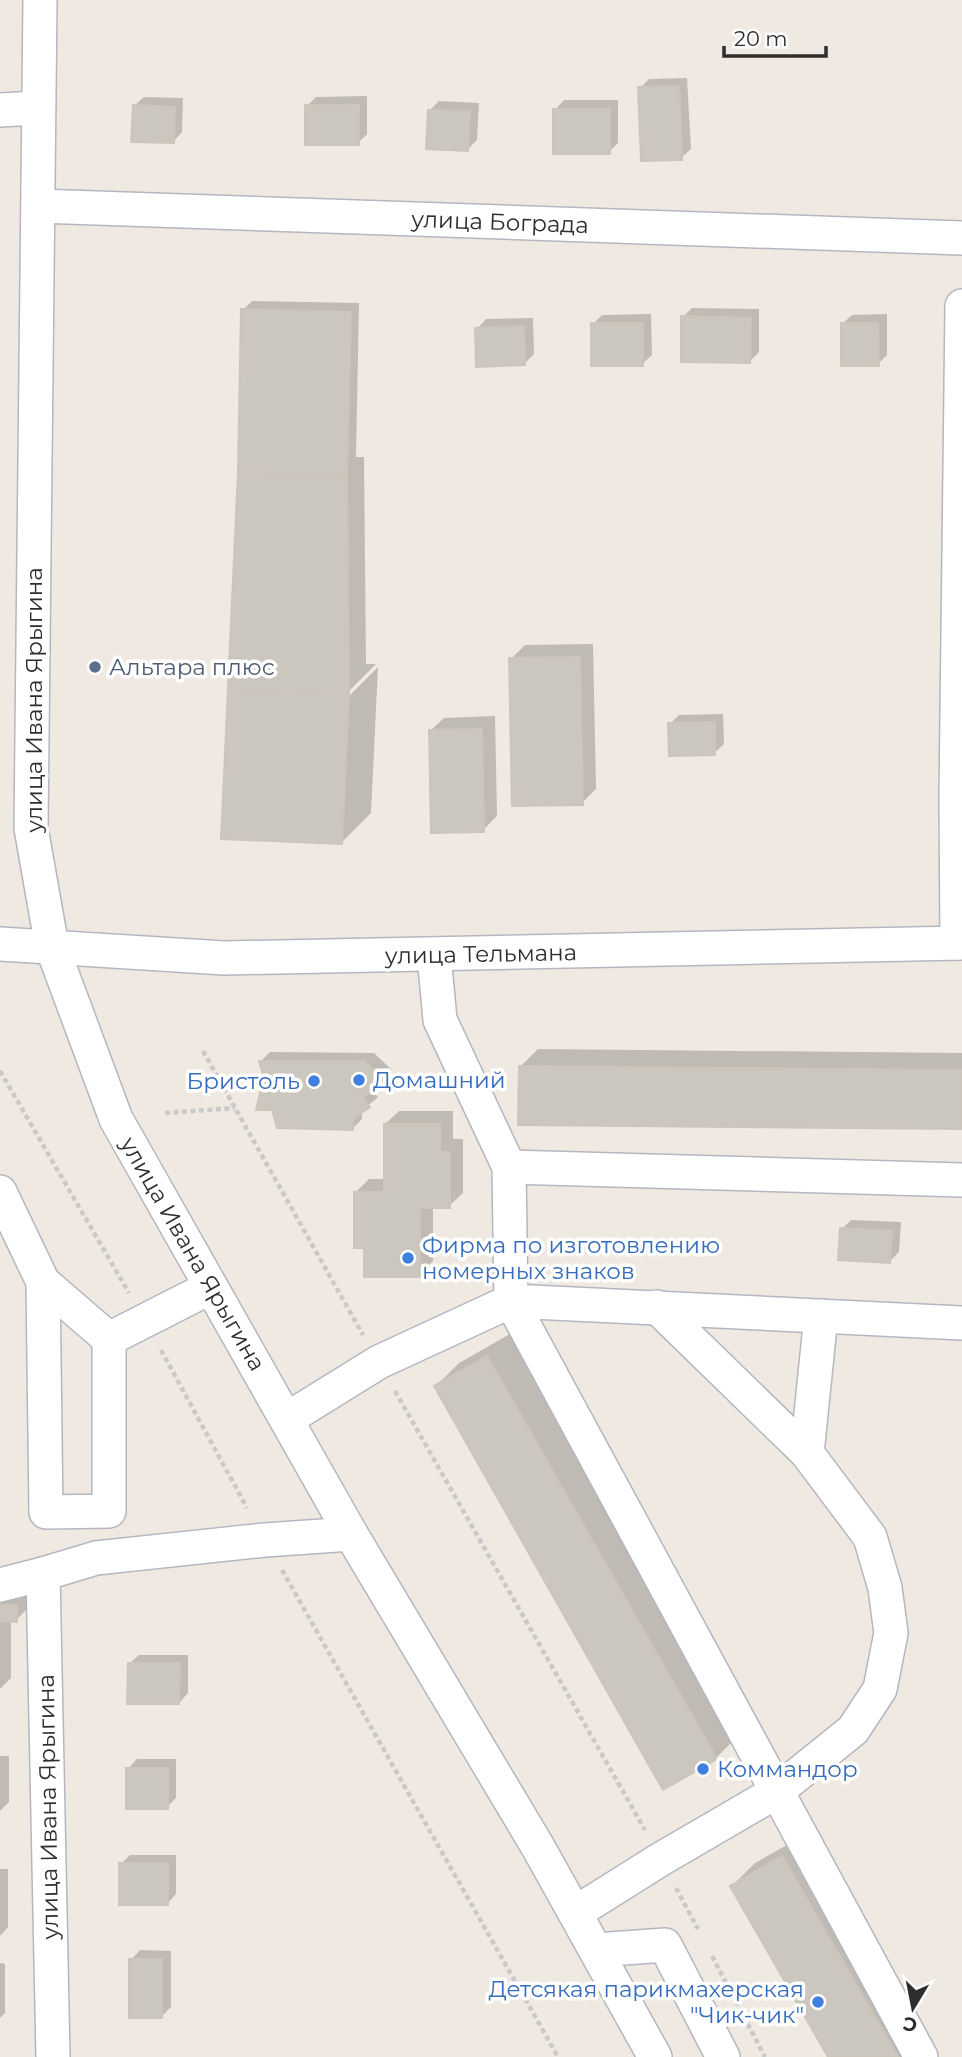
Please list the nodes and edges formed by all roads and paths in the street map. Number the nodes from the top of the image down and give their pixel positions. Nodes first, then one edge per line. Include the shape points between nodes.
1 (40, 0) edge
2 (37, 108) junction
3 (0, 110) edge
4 (38, 206) junction
5 (962, 238) edge
6 (962, 306) edge
7 (961, 465) edge
8 (960, 943) edge
9 (0, 944) edge
10 (52, 947) junction
11 (434, 955) junction
12 (203, 1051) dead end
13 (235, 1108) junction
14 (165, 1113) dead end
15 (509, 1167) junction
16 (962, 1180) edge
17 (0, 1192) edge
18 (43, 1282) junction
19 (211, 1287) junction
20 (511, 1301) junction
21 (657, 1307) junction
22 (821, 1316) junction
23 (962, 1323) edge
24 (109, 1339) junction
25 (379, 1362) junction
26 (287, 1419) junction
27 (807, 1453) junction
28 (351, 1534) junction
29 (43, 1574) junction
30 (0, 1586) edge
31 (776, 1792) junction
32 (661, 1859) junction
33 (575, 1913) junction
34 (704, 1940) dead end
35 (596, 1950) junction
36 (710, 1952) dead end
37 (53, 2057) edge
38 (655, 2057) edge
39 (723, 2057) edge
40 (765, 2057) edge
41 (921, 2057) edge

1 - 2 street, улица Ивана Ярыгина
2 - 3 street
2 - 4 street, улица Ивана Ярыгина
4 - 5 street, улица Бограда
4 - 10 street, улица Ивана Ярыгина via 31,828
6 - 7 street
7 - 8 street via 956,797
8 - 11 street, улица Тельмана
9 - 10 street, улица Тельмана
10 - 11 street, улица Тельмана via 224,958
10 - 19 street, улица Ивана Ярыгина via 116,1119
11 - 15 street via 440,1020
12 - 13 path
13 - 14 path
13 - 25 path
15 - 16 street
15 - 20 street
17 - 18 street
18 - 24 street
18 - 24 street via 46,1512 109,1511
19 - 24 street
19 - 26 street, улица Ивана Ярыгина
20 - 21 street
20 - 25 street
20 - 31 street
21 - 22 street
21 - 27 street
22 - 23 street
22 - 27 street
25 - 26 street
25 - 32 path
26 - 28 street, улица Ивана Ярыгина
27 - 31 street via 870,1537 885,1588 891,1633 880,1689 853,1730
28 - 29 street via 96,1558
28 - 33 street, улица Ивана Ярыгина
29 - 30 street
29 - 37 street, улица Ивана Ярыгина
31 - 32 street
31 - 41 street
32 - 33 street
32 - 34 path
33 - 35 street, улица Ивана Ярыгина
35 - 38 street, улица Ивана Ярыгина
35 - 39 street via 665,1945
36 - 40 path

